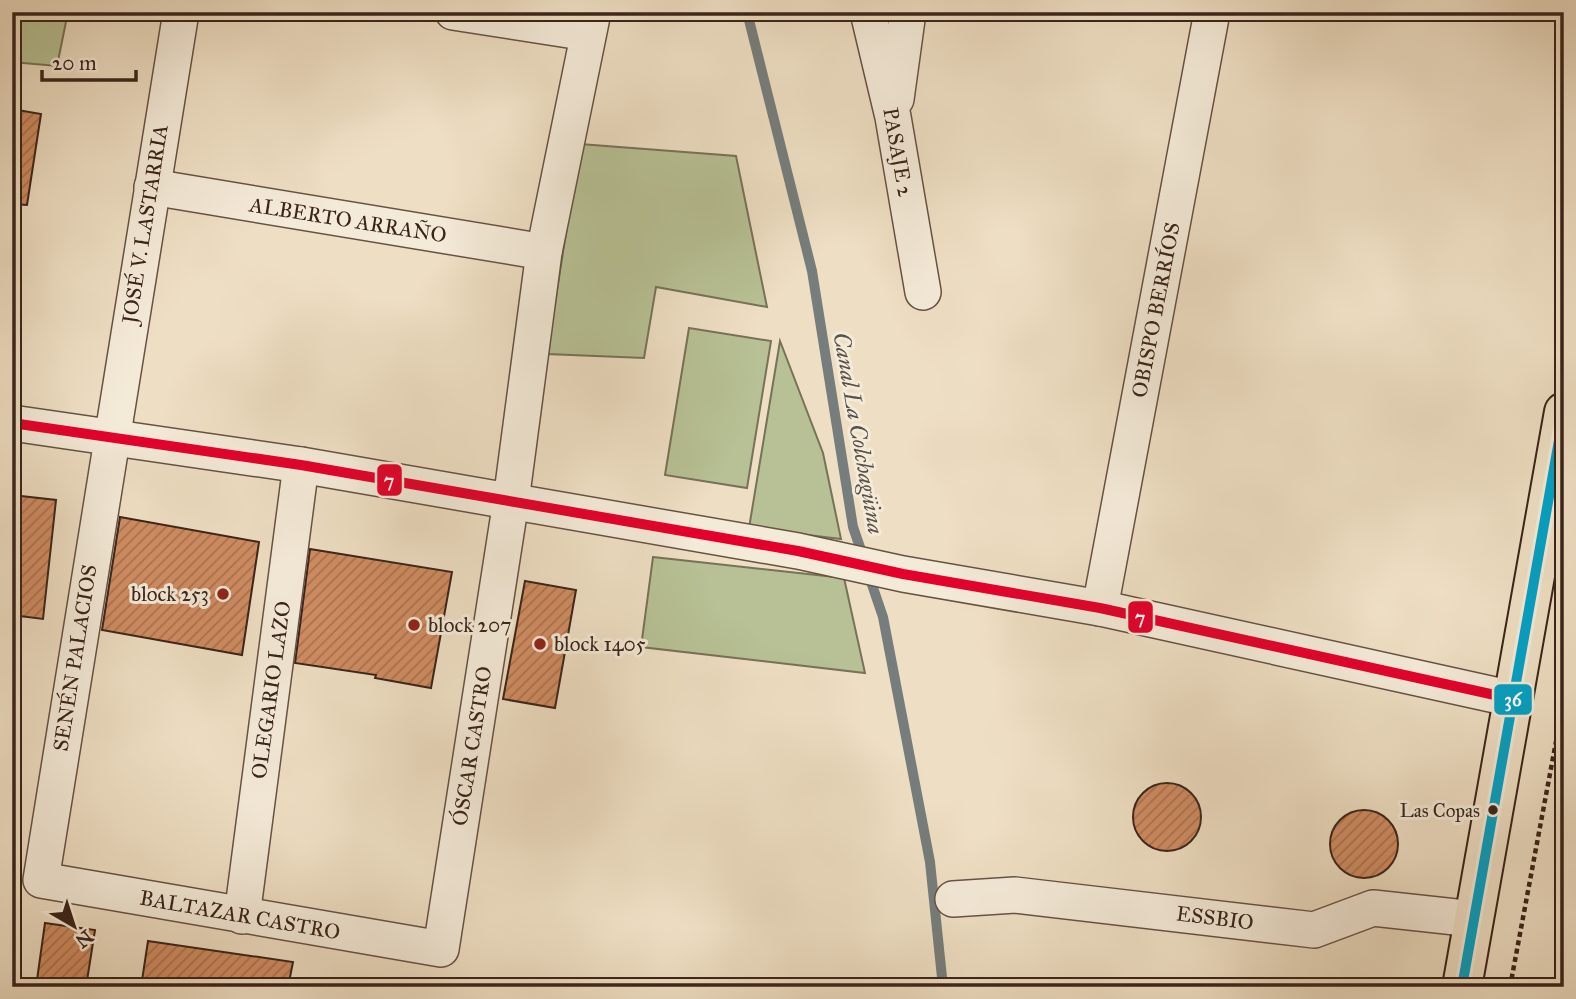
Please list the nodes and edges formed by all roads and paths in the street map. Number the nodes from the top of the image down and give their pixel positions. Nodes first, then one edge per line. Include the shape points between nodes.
1 (181, 12) edge
2 (453, 12) edge
3 (868, 12) edge
4 (908, 12) edge
5 (1212, 12) edge
6 (590, 23) edge
7 (893, 117) junction
8 (152, 187) junction
9 (544, 252) junction
10 (923, 292) dead end
11 (1564, 412) edge
12 (12, 423) edge
13 (110, 437) junction
14 (301, 465) junction
15 (511, 501) junction
16 (1100, 608) junction
17 (1513, 699) junction
18 (1564, 699) edge
19 (41, 880) joint
20 (953, 899) dead end
21 (242, 916) junction
22 (1474, 919) junction
23 (441, 949) joint
24 (1462, 987) edge
25 (1510, 987) edge

1 - 8 street, JOSÉ V. LASTARRIA
2 - 6 street
3 - 7 street, PASAJE 2
4 - 7 street
5 - 16 street, OBISPO BERRÍOS
6 - 9 street, ÓSCAR CASTRO
7 - 10 street, PASAJE 2
8 - 9 street, ALBERTO ARRAÑO
8 - 13 street, JOSÉ V. LASTARRIA
9 - 15 street, ÓSCAR CASTRO
11 - 17 main road
12 - 13 street
13 - 14 street
13 - 19 street, SENÉN PALACIOS
14 - 15 street
14 - 21 street, OLEGARIO LAZO
15 - 16 street
15 - 23 street, ÓSCAR CASTRO
16 - 17 street
17 - 22 main road
18 - 25 path
19 - 21 street, BALTAZAR CASTRO
20 - 22 street, ESSBIO via 1015,895 1314,930 1373,908
21 - 23 street, BALTAZAR CASTRO
22 - 24 main road

